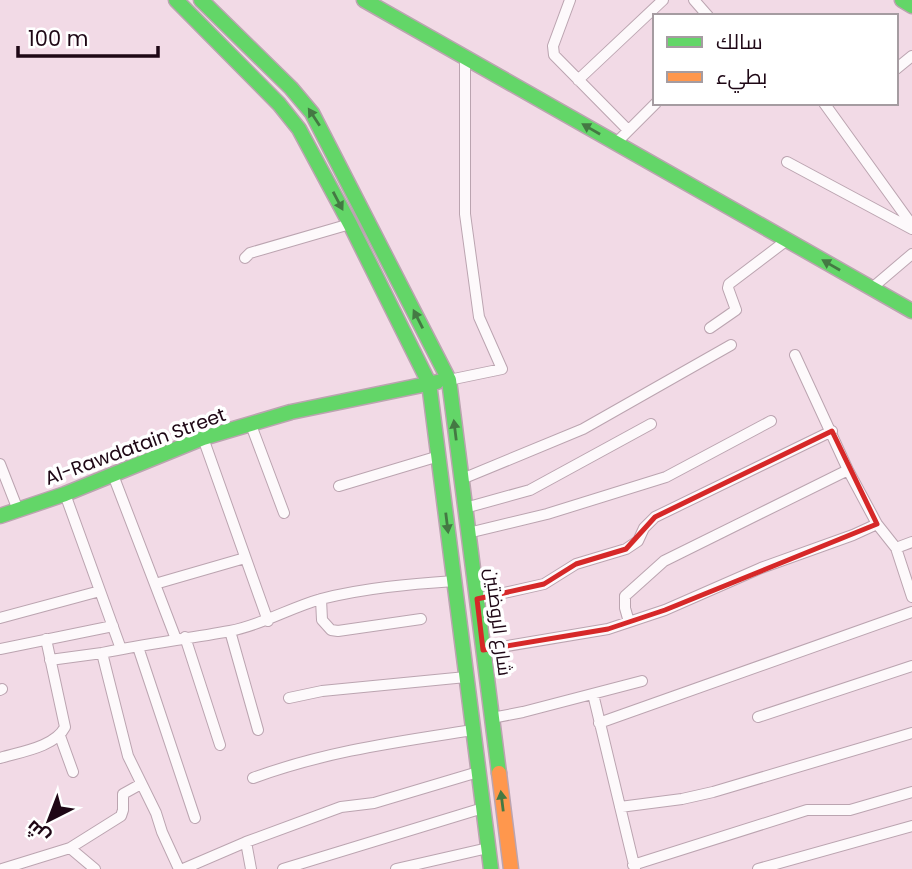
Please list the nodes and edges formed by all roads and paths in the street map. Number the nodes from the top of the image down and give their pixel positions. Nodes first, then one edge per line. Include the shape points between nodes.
1 (176, 0) edge
2 (201, 0) edge
3 (364, 0) edge
4 (570, 0) edge
5 (663, 0) edge
6 (694, 0) edge
7 (902, 0) edge
8 (912, 6) edge
9 (706, 14) edge
10 (912, 55) edge
11 (465, 57) junction
12 (898, 67) edge
13 (578, 80) junction
14 (654, 105) edge
15 (825, 105) edge
16 (628, 130) junction
17 (616, 143) junction
18 (787, 162) dead end
19 (350, 224) junction
20 (912, 227) edge
21 (787, 240) junction
22 (912, 254) edge
23 (245, 258) dead end
24 (872, 288) junction
25 (912, 311) edge
26 (710, 328) dead end
27 (731, 345) dead end
28 (795, 355) dead end
29 (449, 380) junction
30 (429, 383) junction
31 (771, 421) dead end
32 (651, 424) dead end
33 (251, 425) junction
34 (832, 430) junction
35 (203, 438) junction
36 (439, 456) junction
37 (0, 464) edge
38 (848, 470) junction
39 (113, 475) junction
40 (461, 479) junction
41 (340, 486) dead end
42 (65, 494) junction
43 (465, 508) junction
44 (18, 510) junction
45 (284, 513) dead end
46 (0, 516) edge
47 (877, 524) junction
48 (468, 533) junction
49 (912, 542) edge
50 (896, 548) junction
51 (245, 558) junction
52 (454, 581) junction
53 (155, 584) junction
54 (100, 591) junction
55 (912, 597) edge
56 (321, 599) junction
57 (477, 599) junction
58 (912, 612) edge
59 (0, 618) edge
60 (421, 619) dead end
61 (268, 621) junction
62 (629, 622) junction
63 (113, 626) junction
64 (230, 631) junction
65 (180, 638) junction
66 (46, 639) junction
67 (138, 647) junction
68 (0, 649) edge
69 (121, 649) junction
70 (483, 650) junction
71 (102, 653) junction
72 (50, 660) junction
73 (912, 666) edge
74 (466, 677) junction
75 (642, 681) dead end
76 (593, 694) junction
77 (289, 698) dead end
78 (492, 718) junction
79 (758, 718) dead end
80 (599, 723) junction
81 (258, 730) dead end
82 (473, 730) junction
83 (912, 733) edge
84 (60, 736) junction
85 (220, 745) dead end
86 (0, 758) edge
87 (72, 772) dead end
88 (478, 772) junction
89 (254, 778) dead end
90 (141, 784) junction
91 (912, 792) edge
92 (483, 807) junction
93 (620, 807) junction
94 (195, 818) dead end
95 (912, 826) edge
96 (246, 842) junction
97 (70, 848) junction
98 (488, 848) junction
99 (634, 867) edge
100 (2, 869) edge
101 (95, 869) edge
102 (181, 869) edge
103 (251, 869) edge
104 (283, 869) edge
105 (396, 869) edge
106 (491, 869) edge
107 (511, 869) edge
108 (758, 869) edge

1 -> 19 main road, شارع الروضتين via 288,114
29 -> 2 main road via 312,113
3 - 11 main road
4 - 13 street via 552,49
5 - 13 street
6 - 9 street
7 - 8 main road
10 - 12 street
17 -> 11 main road
11 - 29 street via 465,214 480,317 502,369
13 - 16 street
14 - 16 street
15 - 20 street
16 - 17 street
17 - 21 main road
18 - 20 street
19 - 23 street
19 - 30 main road, شارع الروضتين
24 -> 21 main road
21 - 26 street via 729,285 736,310
22 - 24 street
24 - 25 main road
27 - 40 street via 583,429
28 - 34 street
29 - 30 main road, Al-Rawdatain Street
40 -> 29 main road, شارع الروضتين
30 - 33 main road, Al-Rawdatain Street
30 - 36 main road, شارع الروضتين
31 - 48 street via 666,477
32 - 43 street via 530,490
33 - 35 main road, Al-Rawdatain Street
33 - 45 street
34 - 38 street
34 - 57 street via 655,517 626,550 576,564 544,584
35 - 39 main road, Al-Rawdatain Street
35 - 51 street
36 - 41 street
36 -> 52 main road, شارع الروضتين
37 - 44 street
38 - 47 street
38 - 62 street via 664,561 625,596
39 - 42 main road, Al-Rawdatain Street
39 - 53 street
40 - 43 main road, شارع الروضتين
42 - 44 main road, Al-Rawdatain Street
42 - 54 street
43 - 48 main road, شارع الروضتين
44 - 46 main road, Al-Rawdatain Street
47 - 50 street
47 - 62 street
48 - 57 main road, شارع الروضتين
49 - 50 street
50 - 55 street
51 - 53 street
51 - 61 street
52 - 56 street
52 - 74 main road, شارع الروضتين
53 - 65 street
54 - 59 street
54 - 63 street
56 - 60 street via 322,620 331,630
56 - 61 street
57 - 70 main road, شارع الروضتين
58 - 80 street
61 - 64 street
62 - 70 street
63 - 66 street
63 - 69 street
64 - 65 street
64 - 81 street
65 - 67 street
65 - 85 street
66 - 68 street
66 - 72 street
67 - 69 street
67 - 94 street
69 - 71 street
70 - 78 main road, شارع الروضتين
71 - 72 street
71 - 90 street via 128,756
72 - 84 street via 65,727
73 - 79 street
74 - 77 street
74 - 82 main road, شارع الروضتين
75 - 76 street
76 - 78 street
76 - 80 street
107 -> 78 main road, شارع الروضتين
80 - 93 street
82 - 88 main road, شارع الروضتين
82 - 89 street via 369,745 293,763
83 - 93 street via 713,792
84 - 86 street
84 - 87 street
88 - 92 main road, شارع الروضتين
88 - 96 street via 374,803 341,807
90 - 97 street via 123,794 121,816
90 - 102 street
91 - 99 street via 850,810 807,810
92 - 98 main road, شارع الروضتين
92 - 104 street
93 - 99 street
95 - 108 street
96 - 102 street
96 - 103 street
97 - 100 street
97 - 101 street
98 - 105 street
98 - 106 main road, شارع الروضتين

